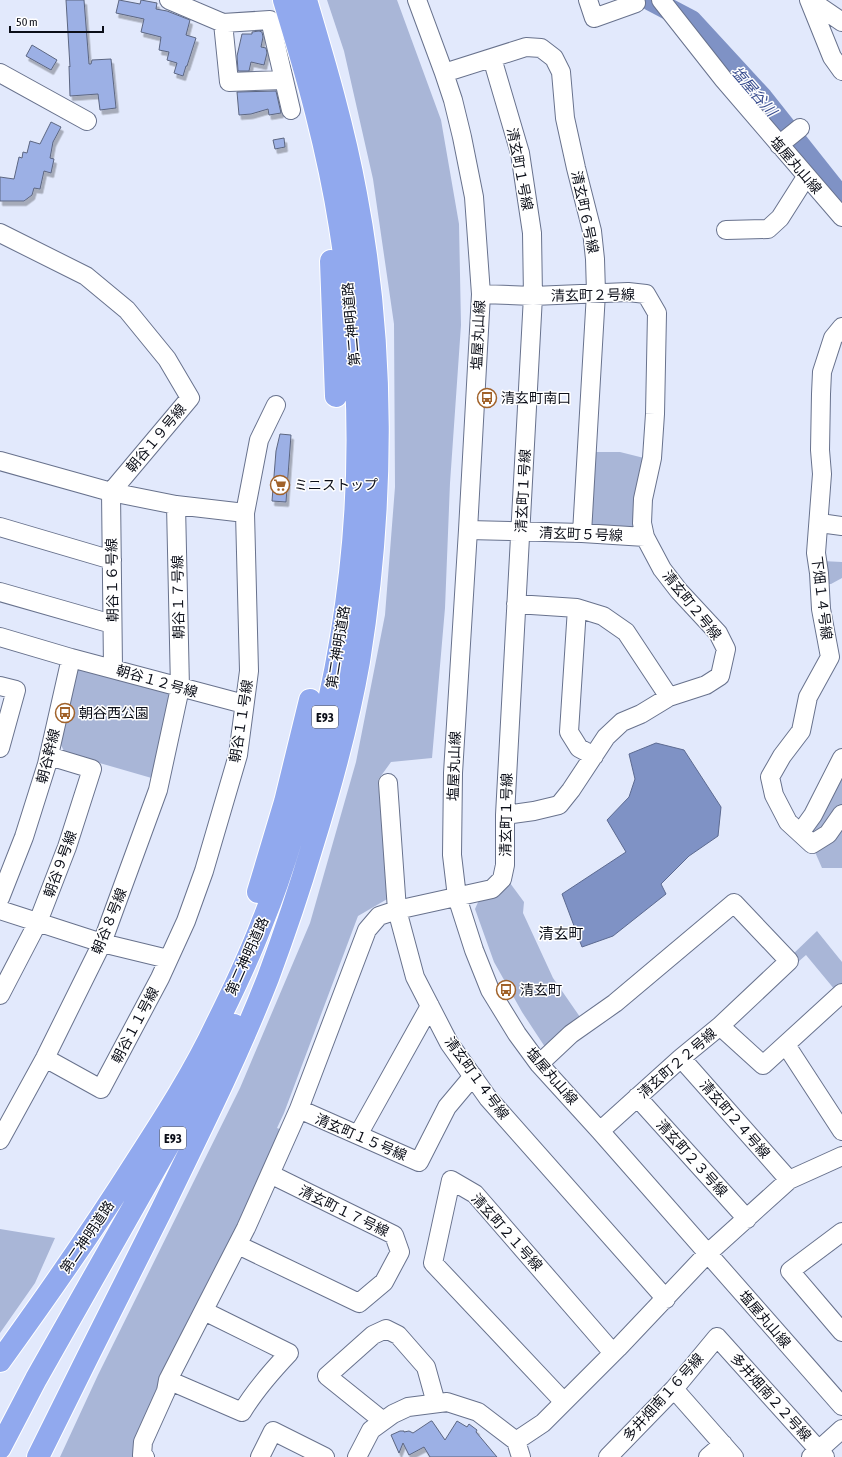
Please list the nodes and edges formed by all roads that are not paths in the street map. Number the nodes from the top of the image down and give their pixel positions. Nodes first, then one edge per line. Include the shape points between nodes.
1 (169, 0) edge
2 (284, 0) edge
3 (306, 0) edge
4 (417, 0) edge
5 (588, 0) edge
6 (660, 0) edge
7 (810, 0) edge
8 (634, 2) edge
9 (674, 18) junction
10 (842, 22) edge
11 (223, 23) junction
12 (302, 57) junction
13 (492, 58) junction
14 (842, 72) edge
15 (0, 73) edge
16 (444, 73) junction
17 (284, 80) junction
18 (291, 110) dead end
19 (87, 121) dead end
20 (800, 128) dead end
21 (779, 145) junction
22 (806, 177) junction
23 (842, 217) edge
24 (726, 230) dead end
25 (0, 233) edge
26 (596, 293) junction
27 (481, 294) junction
28 (533, 296) junction
29 (842, 327) edge
30 (336, 396) dead end
31 (276, 405) dead end
32 (0, 461) edge
33 (111, 492) junction
34 (176, 505) junction
35 (245, 513) junction
36 (0, 527) edge
37 (468, 530) junction
38 (521, 532) junction
39 (582, 533) junction
40 (645, 538) junction
41 (112, 560) junction
42 (0, 592) edge
43 (516, 604) junction
44 (577, 608) junction
45 (112, 624) junction
46 (0, 637) edge
47 (71, 658) junction
48 (113, 668) junction
49 (0, 686) edge
50 (180, 688) junction
51 (669, 697) junction
52 (310, 700) dead end
53 (244, 704) junction
54 (0, 748) edge
55 (49, 756) junction
56 (594, 756) junction
57 (842, 758) edge
58 (388, 783) dead end
59 (842, 814) edge
60 (505, 815) junction
61 (322, 818) junction
62 (806, 839) junction
63 (457, 897) junction
64 (0, 898) edge
65 (0, 910) edge
66 (397, 910) junction
67 (38, 922) junction
68 (102, 943) junction
69 (168, 960) junction
70 (842, 993) edge
71 (0, 995) edge
72 (430, 1006) junction
73 (720, 1026) junction
74 (786, 1045) junction
75 (45, 1058) junction
76 (681, 1058) junction
77 (539, 1064) junction
78 (473, 1076) junction
79 (187, 1078) junction
80 (637, 1097) junction
81 (298, 1110) junction
82 (842, 1130) edge
83 (600, 1131) junction
84 (358, 1135) junction
85 (0, 1140) edge
86 (842, 1156) edge
87 (270, 1174) junction
88 (789, 1180) junction
89 (747, 1219) junction
90 (842, 1232) edge
91 (238, 1245) junction
92 (708, 1254) junction
93 (666, 1299) junction
94 (204, 1312) junction
95 (842, 1332) edge
96 (716, 1337) joint
97 (613, 1352) junction
98 (0, 1362) edge
99 (168, 1380) junction
100 (674, 1389) junction
101 (564, 1402) junction
102 (436, 1403) junction
103 (842, 1406) edge
104 (383, 1421) junction
105 (842, 1428) edge
106 (0, 1448) edge
107 (519, 1449) edge
108 (728, 1450) edge
109 (818, 1455) edge
110 (38, 1457) edge
111 (145, 1457) edge
112 (260, 1457) edge
113 (325, 1457) edge
114 (357, 1457) edge
115 (608, 1457) edge
116 (708, 1457) edge

1 - 11 street
2 - 12 highway, 第二神明道路 / E93
3 - 61 highway, 第二神明道路 / E93 via 335,100 356,195 370,293 378,442 372,554 358,663
4 - 16 street, 塩屋丸山線
5 - 8 street via 594,18
6 - 9 street, 塩屋丸山線
7 - 10 street
7 - 14 street via 832,57
8 - 9 street
9 - 21 street, 塩屋丸山線
11 - 17 street via 270,20
11 - 17 street via 229,82
12 - 30 highway via 330,243
12 - 79 highway, 第二神明道路 / E93 via 331,177 342,239 353,330 357,436 354,511 346,595 328,705 314,764 284,863 259,930 216,1026
13 - 16 street, 清玄町６号線
13 - 26 street, 清玄町６号線 via 526,47 541,48 554,58 561,72 565,118 592,231
13 - 28 street, 清玄町１号線 via 520,153 532,234
15 - 19 street
16 - 27 street, 塩屋丸山線 via 462,137 474,197
17 - 18 street
20 - 21 street
21 - 22 street, 塩屋丸山線
22 - 23 street, 塩屋丸山線
22 - 24 street via 780,218 768,229
25 - 33 street, 朝谷１９号線 via 86,276 126,310 167,359 190,398
26 - 28 street, 清玄町２号線
26 - 39 street, 清玄町６号線
26 - 40 street, 清玄町２号線 via 646,294 657,313 652,458 642,499
27 - 28 street, 清玄町２号線
27 - 37 street, 塩屋丸山線
28 - 38 street, 清玄町１号線
29 - 62 street, 下畑１４号線 via 833,338 822,372 820,394 822,474 816,554 821,609 830,657 808,697 801,731 770,777 774,795 788,822
31 - 35 street, 朝谷１１号線 via 259,440
32 - 33 street
33 - 34 street
33 - 41 street, 朝谷１６号線
34 - 35 street
34 - 50 street, 朝谷１７号線
35 - 53 street, 朝谷１１号線 via 249,671
36 - 41 street
37 - 38 street, 清玄町５号線
37 - 63 street, 塩屋丸山線 via 453,773 452,855
38 - 39 street, 清玄町５号線
38 - 43 street, 清玄町１号線
39 - 40 street, 清玄町５号線
40 - 51 street, 清玄町２号線 via 662,569 718,633 726,649 720,676 706,685
41 - 45 street, 朝谷１６号線
42 - 45 street
43 - 44 street
43 - 60 street, 清玄町１号線
44 - 51 street via 604,616 626,632
44 - 56 street via 569,732 579,748
45 - 48 street, 朝谷１６号線
46 - 47 street
47 - 48 street, 朝谷１２号線
47 - 55 street, 朝谷幹線
48 - 50 street, 朝谷１２号線
49 - 54 street via 16,690
50 - 53 street, 朝谷１２号線
50 - 68 street, 朝谷８号線 via 158,790
51 - 56 street, 清玄町２号線 via 622,722 606,737
52 - 79 highway via 264,875 239,948
53 - 69 street, 朝谷１１号線 via 238,755 223,809 186,921
55 - 64 street, 朝谷幹線 via 24,837
55 - 67 street, 朝谷９号線 via 92,769 67,847
56 - 60 street, 清玄町２号線 via 559,805
57 - 62 street via 813,815
58 - 66 street, 清玄町１４号線
59 - 62 street via 828,834
60 - 63 street, 清玄町１号線 via 505,865 502,879 492,889
61 - 106 highway, 第二神明道路 / E93 via 278,929 229,1034
61 - 110 highway, 第二神明道路 / E93 via 286,930 247,1030 200,1132
63 - 66 street, 清玄町１号線
63 - 77 street, 塩屋丸山線 via 490,990 506,1019
65 - 67 street
66 - 72 street, 清玄町１４号線 via 415,977
66 - 81 street, 清玄町１号線 via 379,916 367,930
67 - 68 street
67 - 71 street, 朝谷９号線
68 - 69 street
68 - 75 street, 朝谷８号線
69 - 75 street, 朝谷１１号線 via 101,1089
70 - 74 street, 清玄町２２号線
72 - 78 street, 清玄町１４号線 via 449,1043
72 - 84 street
73 - 74 street, 清玄町２２号線 via 763,1065
73 - 76 street, 清玄町２２号線
73 - 77 street via 789,961 734,903 615,1004 571,1034
74 - 82 street
75 - 85 street, 朝谷８号線
76 - 80 street, 清玄町２２号線
76 - 88 street, 清玄町２４号線
77 - 83 street, 塩屋丸山線
78 - 84 street, 清玄町１５号線 via 447,1108 420,1162
78 - 93 street, 清玄町１４号線 via 488,1098
79 - 98 highway, 第二神明道路 / E93 via 97,1224
80 - 83 street, 清玄町２２号線
80 - 89 street, 清玄町２３号線
81 - 84 street, 清玄町１５号線
81 - 87 street, 清玄町１号線
83 - 92 street, 塩屋丸山線
86 - 88 street
87 - 91 street, 清玄町１号線
87 - 91 street, 清玄町１７号線 via 394,1235 400,1252 384,1282 359,1303
88 - 89 street
89 - 92 street
90 - 95 street via 790,1271
91 - 94 street, 清玄町１号線
92 - 93 street
92 - 103 street, 塩屋丸山線
93 - 97 street
94 - 99 street, 清玄町１号線
94 - 99 street via 289,1353 252,1395 242,1412
96 - 100 street, 多井畑南１６号線
96 - 109 street, 多井畑南２２号線
97 - 101 street
97 - 101 street, 清玄町２１号線 via 475,1194 451,1180 433,1262
99 - 111 street, 清玄町１号線 via 166,1391 143,1442 142,1455
100 - 108 street
100 - 115 street, 多井畑南１６号線
101 - 107 street
102 - 104 street via 408,1407
102 - 104 street via 426,1367 398,1335 386,1328 373,1335 327,1376
102 - 107 street via 447,1402 478,1412
104 - 114 street via 371,1430
105 - 109 street
108 - 116 street
112 - 113 street via 273,1431

